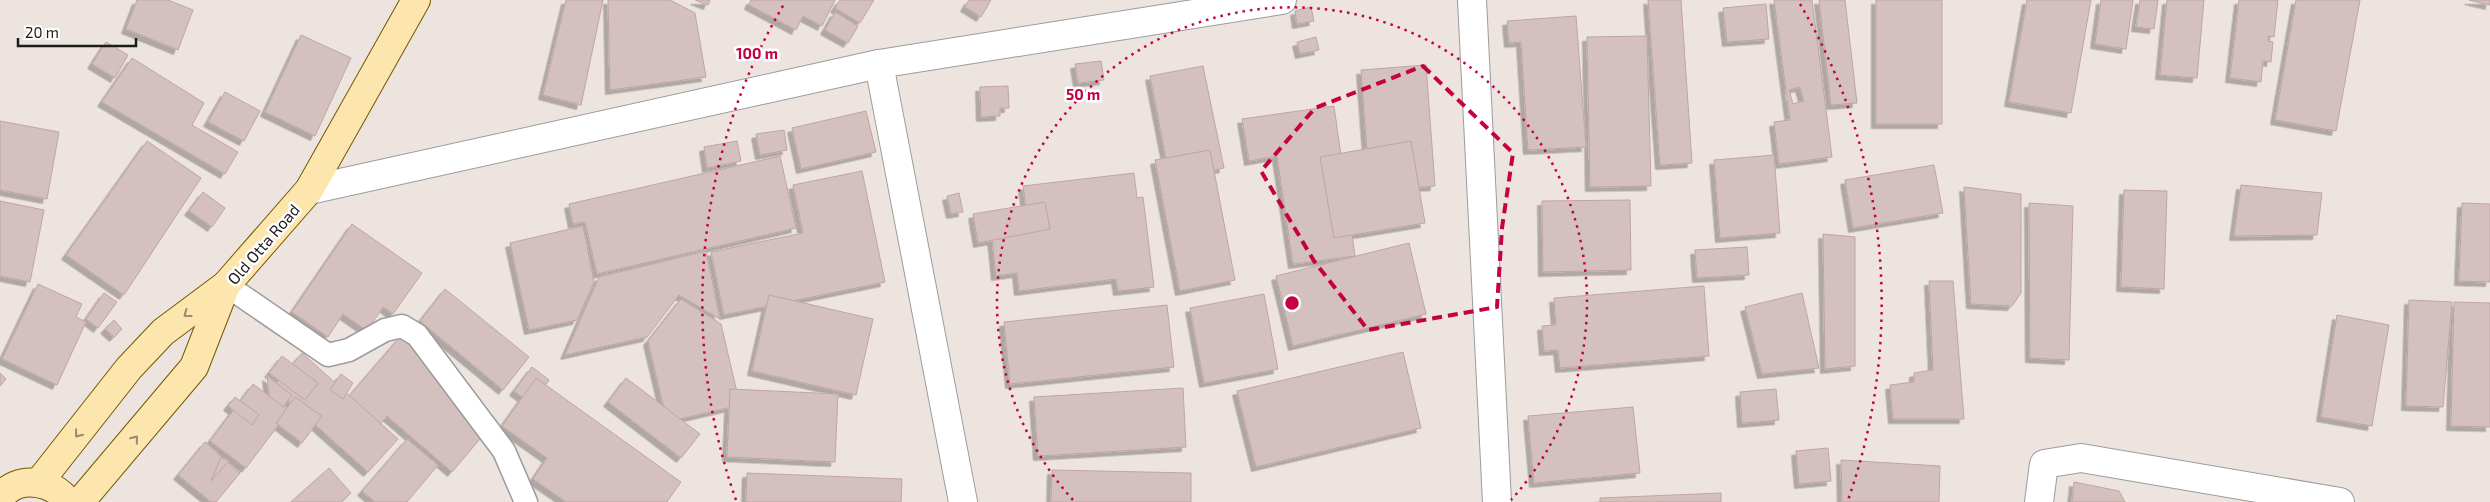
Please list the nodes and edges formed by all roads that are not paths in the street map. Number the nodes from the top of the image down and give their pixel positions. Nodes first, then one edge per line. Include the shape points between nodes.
1 (416, 0) edge
2 (1282, 0) edge
3 (1472, 0) edge
4 (879, 64) junction
5 (309, 190) junction
6 (226, 285) junction
7 (14, 485) edge
8 (68, 502) edge
9 (80, 502) edge
10 (526, 502) edge
11 (963, 502) edge
12 (1497, 502) edge
13 (2039, 502) edge
14 (2340, 502) edge

1 - 5 street, Old Otta Road
2 - 4 street
3 - 12 street
4 - 5 street
4 - 11 street
5 - 6 street, Old Otta Road
6 -> 7 street via 162,332
9 -> 6 street, Old Otta Road via 194,367
6 - 10 lane via 328,355 349,350 385,330 402,326 417,335 504,451
7 - 8 street via 60,492
13 - 14 street via 2044,464 2081,458

